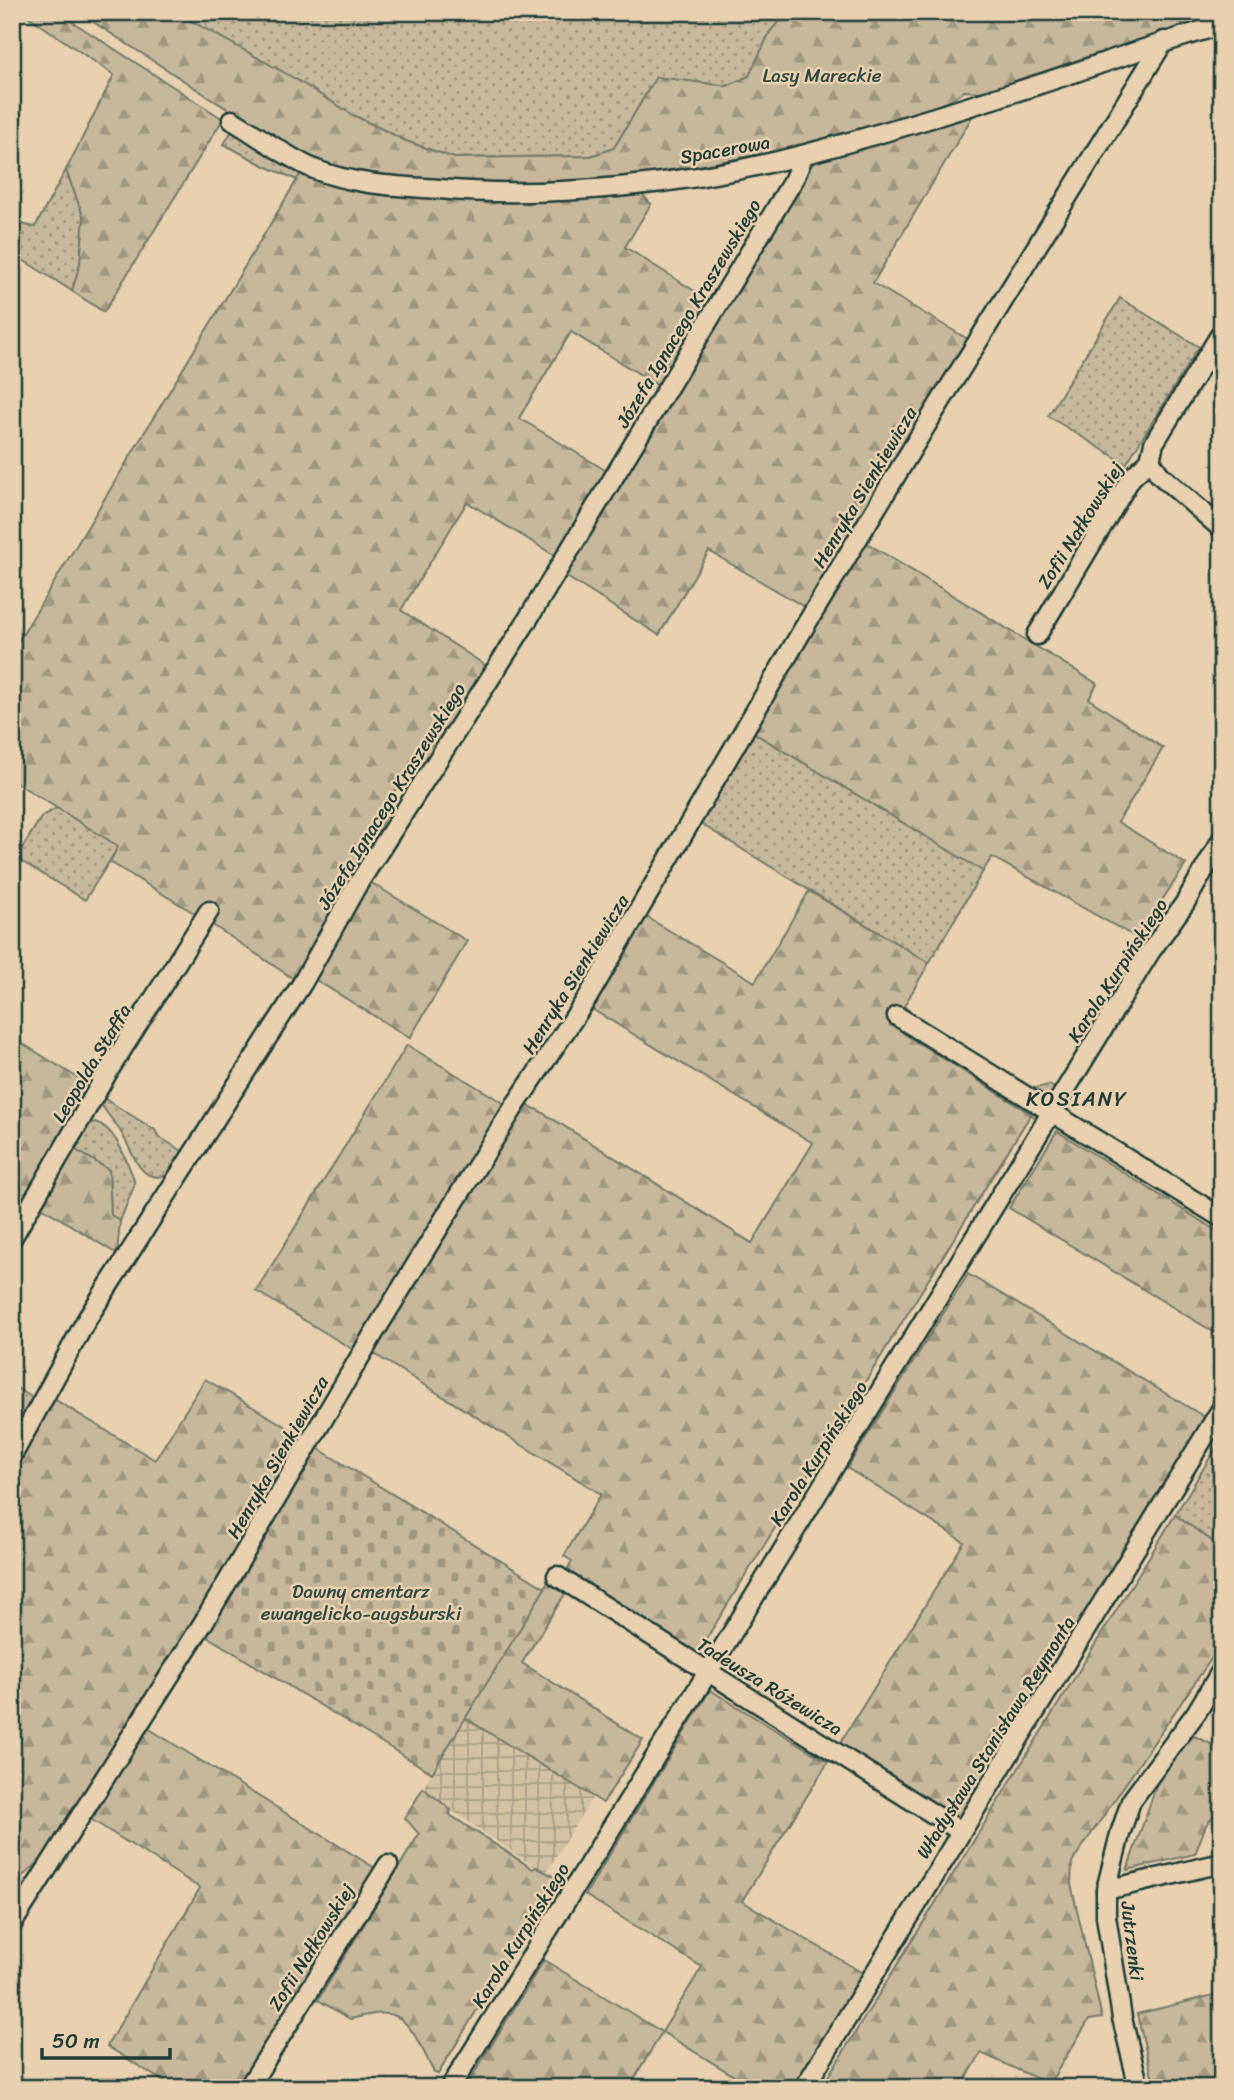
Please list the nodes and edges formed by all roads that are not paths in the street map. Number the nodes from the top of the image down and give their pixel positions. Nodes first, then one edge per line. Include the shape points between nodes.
1 (1222, 25) edge
2 (1164, 41) junction
3 (232, 120) dead end
4 (800, 156) junction
5 (1222, 332) edge
6 (1150, 460) junction
7 (1222, 529) edge
8 (1037, 635) dead end
9 (1222, 839) edge
10 (209, 911) dead end
11 (897, 1016) dead end
12 (1052, 1112) junction
13 (1222, 1218) edge
14 (12, 1238) edge
15 (1222, 1408) edge
16 (12, 1456) edge
17 (557, 1576) dead end
18 (1222, 1670) edge
19 (709, 1672) junction
20 (960, 1831) junction
21 (1222, 1863) edge
22 (388, 1865) dead end
23 (1105, 1890) junction
24 (12, 1924) edge
25 (248, 2088) edge
26 (450, 2088) edge
27 (804, 2088) edge
28 (1139, 2088) edge

1 - 2 street, Spacerowa
2 - 4 street, Spacerowa via 1040,84
2 - 24 street, Henryka Sienkiewicza via 805,626 588,997 450,1209 205,1620
3 - 4 street, Spacerowa via 313,169 363,183 465,192 555,192 651,183
4 - 16 street, Józefa Ignacego Kraszewskiego via 794,179 524,624 87,1319
5 - 6 street, Zofii Nałkowskiej via 1154,443
6 - 7 street via 1160,475
6 - 8 street, Zofii Nałkowskiej via 1131,478
9 - 12 street, Karola Kurpińskiego
10 - 14 street, Leopolda Staffa via 109,1070
11 - 12 street
12 - 13 street
12 - 19 street, Karola Kurpińskiego
15 - 20 street, Władysława Stanisława Reymonta
17 - 19 street, Tadeusza Różewicza
18 - 23 street, Jutrzenki via 1131,1801
19 - 20 street, Tadeusza Różewicza
19 - 26 street, Karola Kurpińskiego
20 - 27 street, Władysława Stanisława Reymonta
21 - 23 street
22 - 25 street, Zofii Nałkowskiej
23 - 28 street, Jutrzenki via 1122,2018

